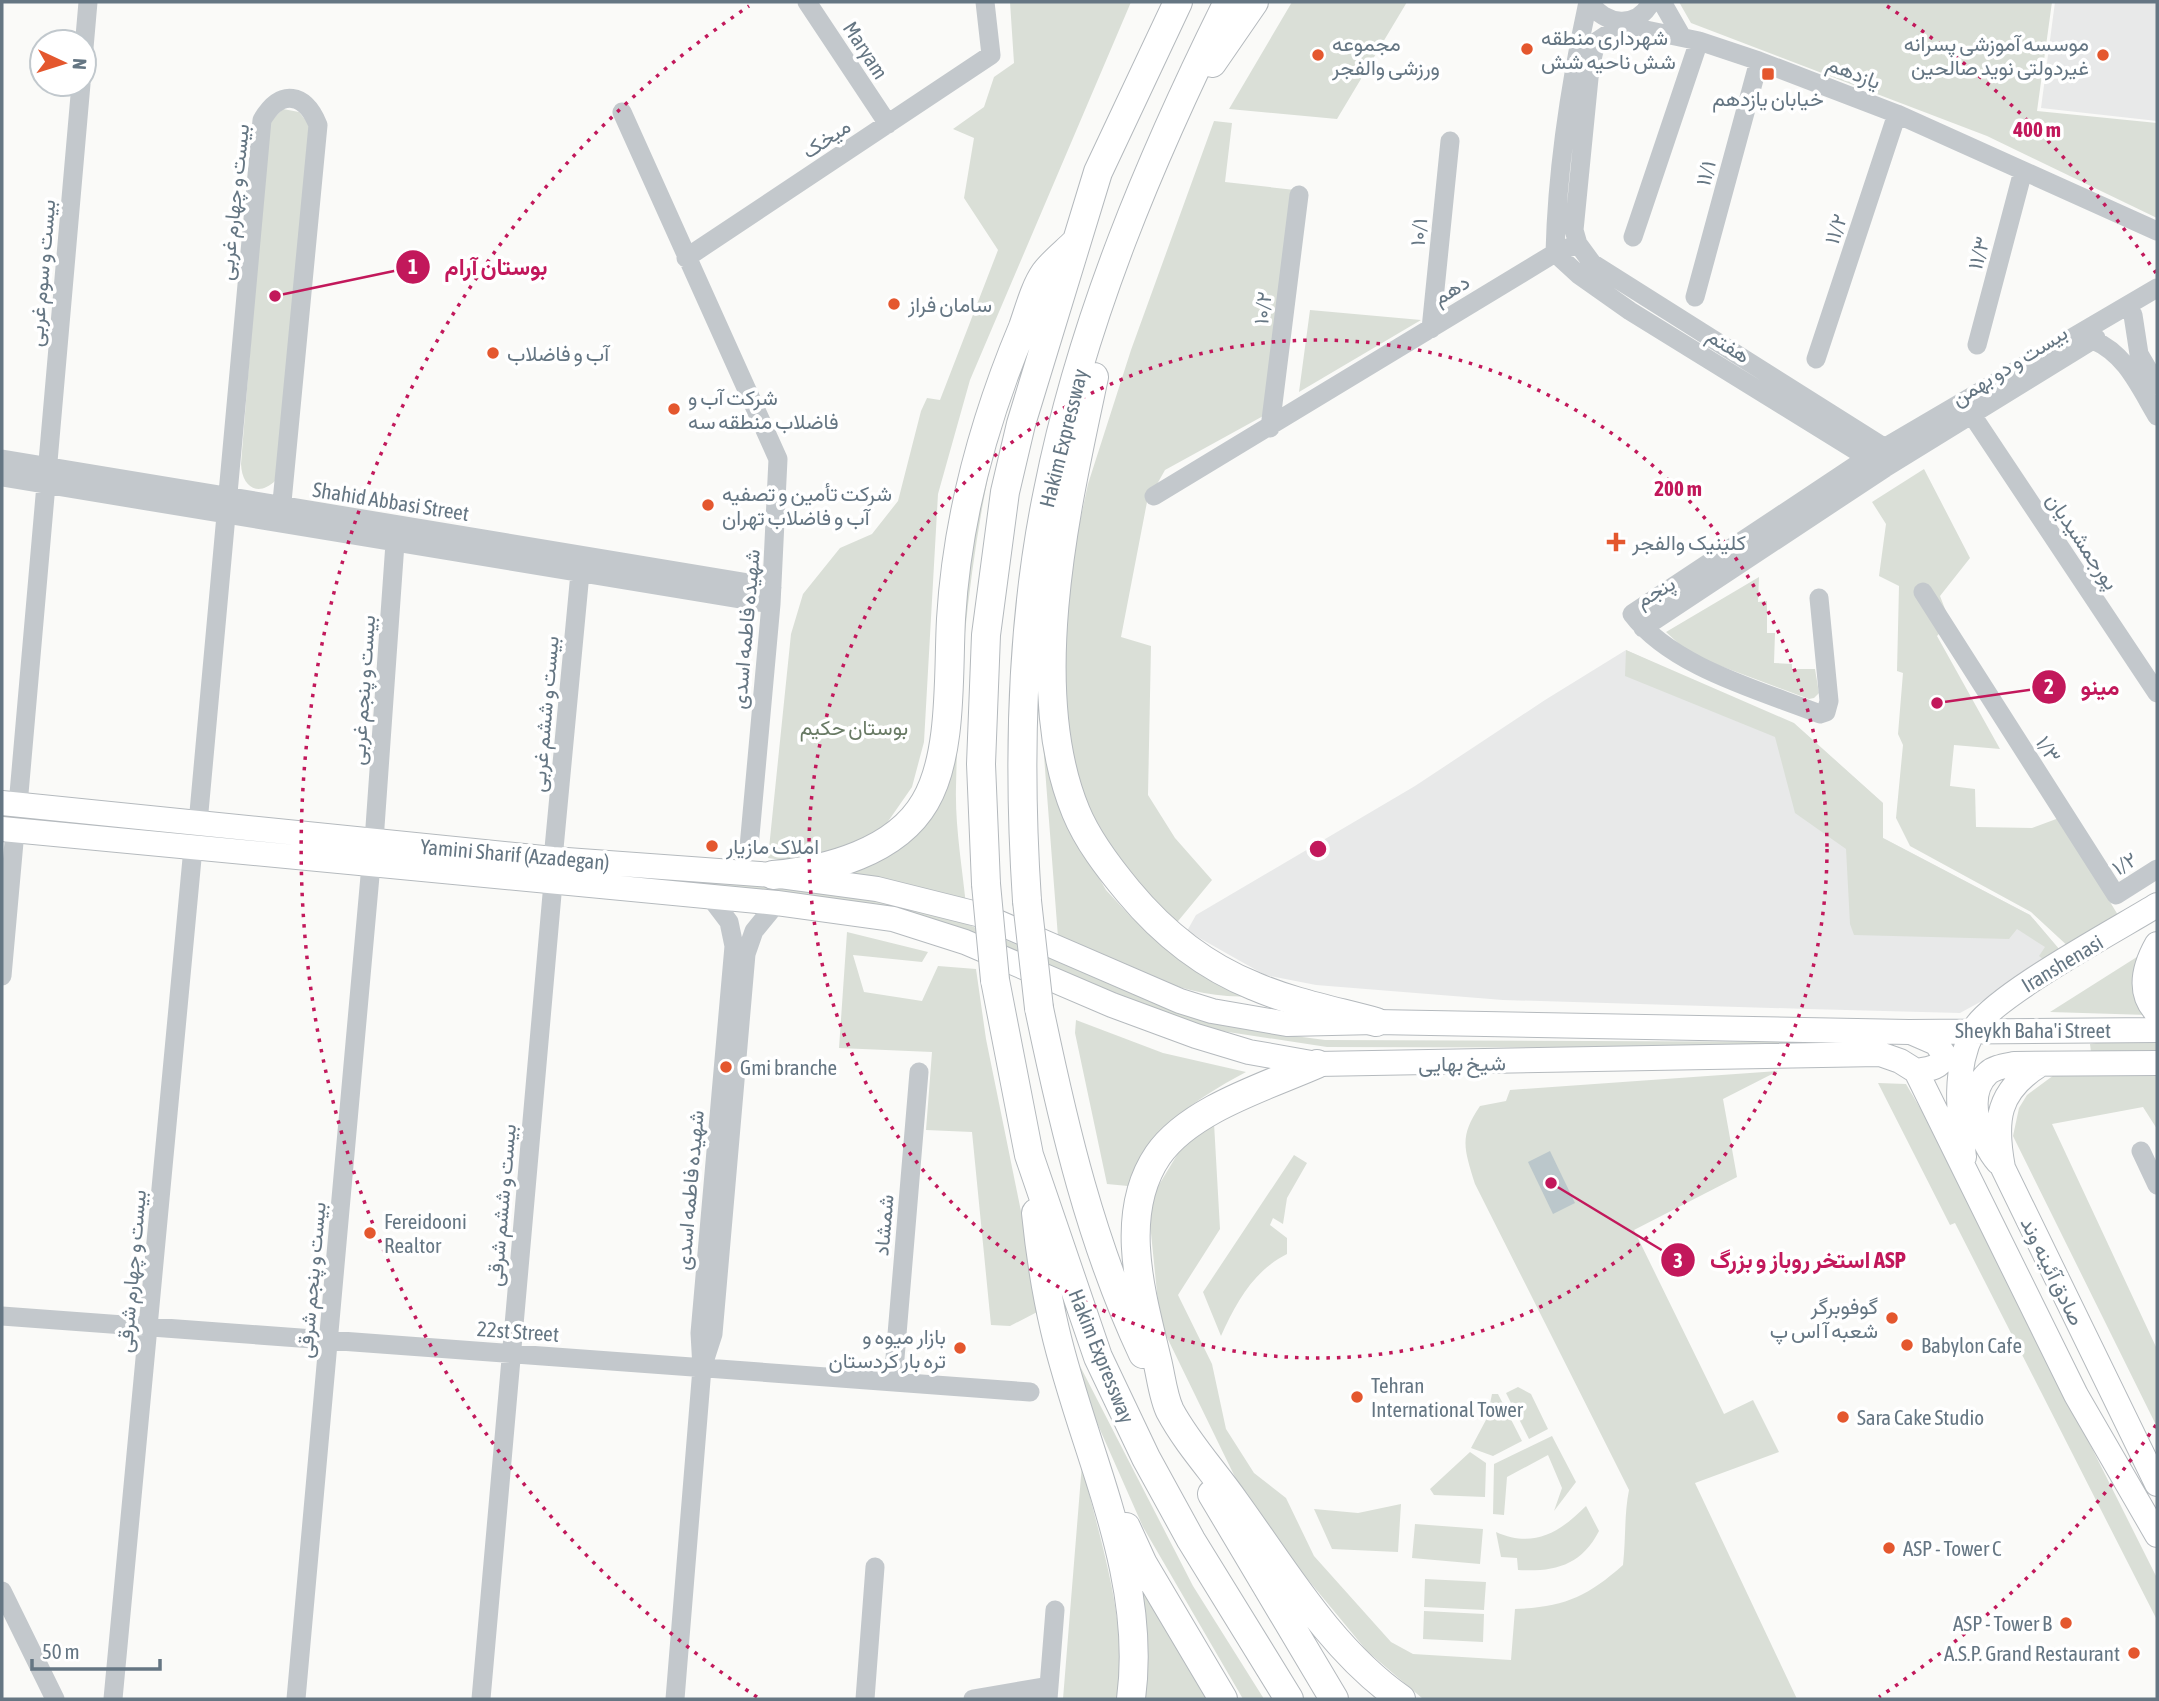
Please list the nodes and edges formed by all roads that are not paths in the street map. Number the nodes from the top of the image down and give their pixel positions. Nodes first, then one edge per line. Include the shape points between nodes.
1 (88, 2) edge
2 (807, 2) edge
3 (985, 2) edge
4 (1178, 2) edge
5 (1228, 2) edge
6 (1254, 2) edge
7 (1589, 2) edge
8 (1651, 2) edge
9 (1661, 2) edge
10 (1626, 22) junction
11 (86, 28) edge
12 (1691, 39) junction
13 (1759, 61) junction
14 (80, 98) edge
15 (622, 112) dead end
16 (1897, 114) junction
17 (1169, 121) junction
18 (888, 124) junction
19 (1450, 141) dead end
20 (2023, 171) junction
21 (1299, 195) dead end
22 (2157, 231) edge
23 (1633, 237) dead end
24 (1077, 241) junction
25 (1578, 244) junction
26 (1555, 254) junction
27 (686, 258) junction
28 (1110, 279) junction
29 (2157, 288) edge
30 (1695, 297) dead end
31 (2157, 301) edge
32 (2133, 315) junction
33 (1431, 328) junction
34 (2093, 340) junction
35 (1977, 345) dead end
36 (1816, 359) dead end
37 (2157, 385) edge
38 (1972, 415) junction
39 (2157, 416) edge
40 (1270, 428) junction
41 (1875, 453) junction
42 (2, 459) edge
43 (1893, 463) junction
44 (46, 476) junction
45 (2, 477) edge
46 (1154, 496) dead end
47 (226, 506) junction
48 (281, 514) junction
49 (395, 533) junction
50 (533, 556) junction
51 (580, 573) junction
52 (1923, 592) dead end
53 (771, 596) junction
54 (1819, 598) dead end
55 (1643, 628) junction
56 (2157, 693) edge
57 (10, 804) edge
58 (198, 823) junction
59 (8, 830) edge
60 (749, 847) dead end
61 (193, 848) junction
62 (372, 853) junction
63 (2157, 869) edge
64 (553, 871) junction
65 (772, 875) junction
66 (2116, 895) joint
67 (710, 897) junction
68 (776, 903) junction
69 (2157, 905) edge
70 (1023, 932) joint
71 (2157, 944) edge
72 (740, 947) junction
73 (1008, 973) junction
74 (2, 976) edge
75 (2157, 1013) edge
76 (1376, 1022) junction
77 (1973, 1029) junction
78 (2157, 1030) edge
79 (1909, 1032) junction
80 (2112, 1063) junction
81 (2157, 1063) edge
82 (1317, 1064) junction
83 (2050, 1064) joint
84 (1916, 1071) junction
85 (919, 1072) dead end
86 (2141, 1151) dead end
87 (1029, 1155) junction
88 (1965, 1172) junction
89 (2157, 1185) edge
90 (2, 1316) edge
91 (148, 1327) junction
92 (328, 1340) junction
93 (511, 1354) junction
94 (702, 1368) junction
95 (2107, 1381) junction
96 (893, 1382) junction
97 (1030, 1392) dead end
98 (2076, 1395) junction
99 (1169, 1410) junction
100 (1091, 1451) junction
101 (2157, 1484) edge
102 (2151, 1525) edge
103 (2157, 1548) edge
104 (875, 1567) dead end
105 (2, 1591) edge
106 (1055, 1610) dead end
107 (1049, 1693) edge
108 (55, 1699) edge
109 (113, 1699) edge
110 (296, 1699) edge
111 (481, 1699) edge
112 (675, 1699) edge
113 (865, 1699) edge
114 (973, 1699) edge
115 (1131, 1699) edge
116 (1223, 1699) edge
117 (1289, 1699) edge
118 (1334, 1699) edge
119 (1401, 1699) edge

1 - 11 street
2 - 18 street, Maryam
3 - 18 street, میخک via 991,55
4 - 24 highway, Hakim Expressway via 1098,172
5 - 17 highway, Hakim Expressway
6 - 17 highway
7 - 10 street, یازدهم via 1604,17
7 - 26 street via 1574,68 1556,203
8 - 10 street via 1641,16
9 - 12 street
10 - 12 street, یازدهم
10 - 25 street via 1596,42 1590,68 1574,230
12 - 13 street, یازدهم
12 - 23 street
13 - 16 street, یازدهم
13 - 30 street, ۱۱/۱
14 - 44 street, بیست و سوم غربی
15 - 27 street, شهیده فاطمه اسدی
16 - 20 street, یازدهم
16 - 36 street, ۱۱/۲
17 - 28 highway, Hakim Expressway
18 - 27 street, میخک
19 - 33 street, ۱۰/۱
20 - 22 street, یازدهم
20 - 35 street, ۱۱/۳
21 - 40 street, ۱۰/۲
24 - 65 highway via 1044,274 1001,379 976,458 952,600 944,727 933,788 914,816 879,846 805,870
24 - 73 highway, Hakim Expressway, bridge via 1024,412 1003,505 986,635 981,764 986,884
25 - 26 street, دهم
25 - 41 street, هفتم via 1603,271
26 - 33 street, دهم
26 - 41 street, هفتم via 1630,311
27 - 53 street, شهیده فاطمه اسدی via 778,459
28 - 76 highway via 1105,330 1068,499 1055,632 1057,743 1075,810 1115,875 1158,924 1191,952 1255,987
28 - 99 highway, Hakim Expressway, bridge via 1062,429 1035,569 1021,763 1027,901 1039,1008 1075,1170 1102,1258
29 - 41 street, بیست و دو بهمن
31 - 32 street, بیست و دو بهمن
32 - 34 street, بیست و دو بهمن
32 - 37 street via 2139,354
33 - 40 street, دهم
34 - 38 street, بیست و دو بهمن
34 - 39 street via 2122,358
38 - 43 street, بیست و دو بهمن
38 - 56 street, پورجمشیدیان
40 - 46 street, دهم
41 - 43 street, هفتم
41 - 55 street, پنجم via 1632,614
42 - 44 street, Shahid Abbasi Street
43 - 55 street, پنجم
44 - 45 street, Shahid Abbasi Street
44 - 47 street, Shahid Abbasi Street
44 - 57 street, بیست و سوم غربی
47 - 48 street, Shahid Abbasi Street
47 - 48 street, بیست و چهارم غربی via 262,120 269,108 292,98 304,102 318,125
47 - 58 street, بیست و چهارم غربی
48 - 49 street, Shahid Abbasi Street
49 - 50 street, Shahid Abbasi Street
49 - 62 street, بیست و پنجم غربی
50 - 51 street, Shahid Abbasi Street
50 - 53 street, Shahid Abbasi Street
51 - 53 street, Shahid Abbasi Street
51 - 64 street, بیست و ششم غربی
52 - 66 street, ۱/۳
53 - 60 street, شهیده فاطمه اسدی
54 - 55 street via 1829,701 1826,712 1819,714 1682,658
57 - 58 main road, Yamini Sharif (Azadegan)
58 - 62 main road, Yamini Sharif (Azadegan)
59 - 61 main road, Yamini Sharif (Azadegan)
59 - 74 street
61 - 62 main road, Yamini Sharif (Azadegan)
61 - 91 street, بیست و چهارم شرقی
62 - 64 main road, Yamini Sharif (Azadegan)
62 - 92 street, بیست و پنجم شرقی
63 - 66 street, ۱/۲
64 - 65 main road, Yamini Sharif (Azadegan)
64 - 67 main road, Yamini Sharif (Azadegan)
64 - 93 street, بیست و ششم شرقی
65 - 70 main road, Yamini Sharif (Azadegan) via 920,898
67 - 68 main road, Yamini Sharif (Azadegan)
67 - 72 street, شهیده فاطمه اسدی
68 - 72 street, شهیده فاطمه اسدی
68 - 73 main road, Yamini Sharif (Azadegan) via 893,919 965,942
69 - 77 main road, Iranshenasi via 1998,1003
70 - 76 main road, شیخ بهایی via 1212,1011 1287,1024
71 - 75 main road via 2144,970 2144,990
72 - 94 street, شهیده فاطمه اسدی via 700,1333
73 - 82 main road, شیخ بهایی via 1249,1052
73 - 87 highway, Hakim Expressway
76 - 79 main road, شیخ بهایی
77 - 78 main road, Sheykh Baha'i Street
77 - 79 main road, Sheykh Baha'i Street
77 - 80 main road via 1997,1050 2039,1057 2099,1058
77 - 88 main road via 1959,1081
79 - 84 main road via 1936,1043 1945,1056 1942,1064
80 - 81 main road, Sheykh Baha'i Street
80 - 83 main road, Sheykh Baha'i Street
82 - 84 main road, شیخ بهایی via 1880,1054
82 - 99 highway via 1188,1126 1159,1155 1147,1175 1139,1196 1138,1258
83 - 95 main road, صادق آئینه وند via 2022,1076 2012,1087 2000,1110 1998,1141 2003,1168
84 - 88 main road, صادق آئینه وند
85 - 96 street, شمشاد
86 - 89 street
87 - 100 highway via 1055,1331
87 - 117 highway, Hakim Expressway via 1098,1357 1146,1458
88 - 98 main road, صادق آئینه وند
90 - 91 street, 22st Street
91 - 92 street, 22st Street
91 - 109 street, بیست و چهارم شرقی
92 - 93 street, 22st Street
92 - 110 street, بیست و پنجم شرقی
93 - 94 street, 22st Street
93 - 111 street, بیست و ششم شرقی
94 - 96 street, 22st Street
94 - 112 street, شهیده فاطمه اسدی
95 - 98 main road
95 - 101 main road, صادق آئینه وند
96 - 97 street, 22st Street
98 - 102 main road, صادق آئینه وند
99 - 118 highway, Hakim Expressway via 1222,1514
99 - 119 highway via 1321,1622 1360,1665
100 - 115 highway via 1131,1608 1135,1663
100 - 116 highway via 1143,1564
102 - 103 main road, صادق آئینه وند
104 - 113 street
105 - 108 street
106 - 107 street
107 - 114 street

